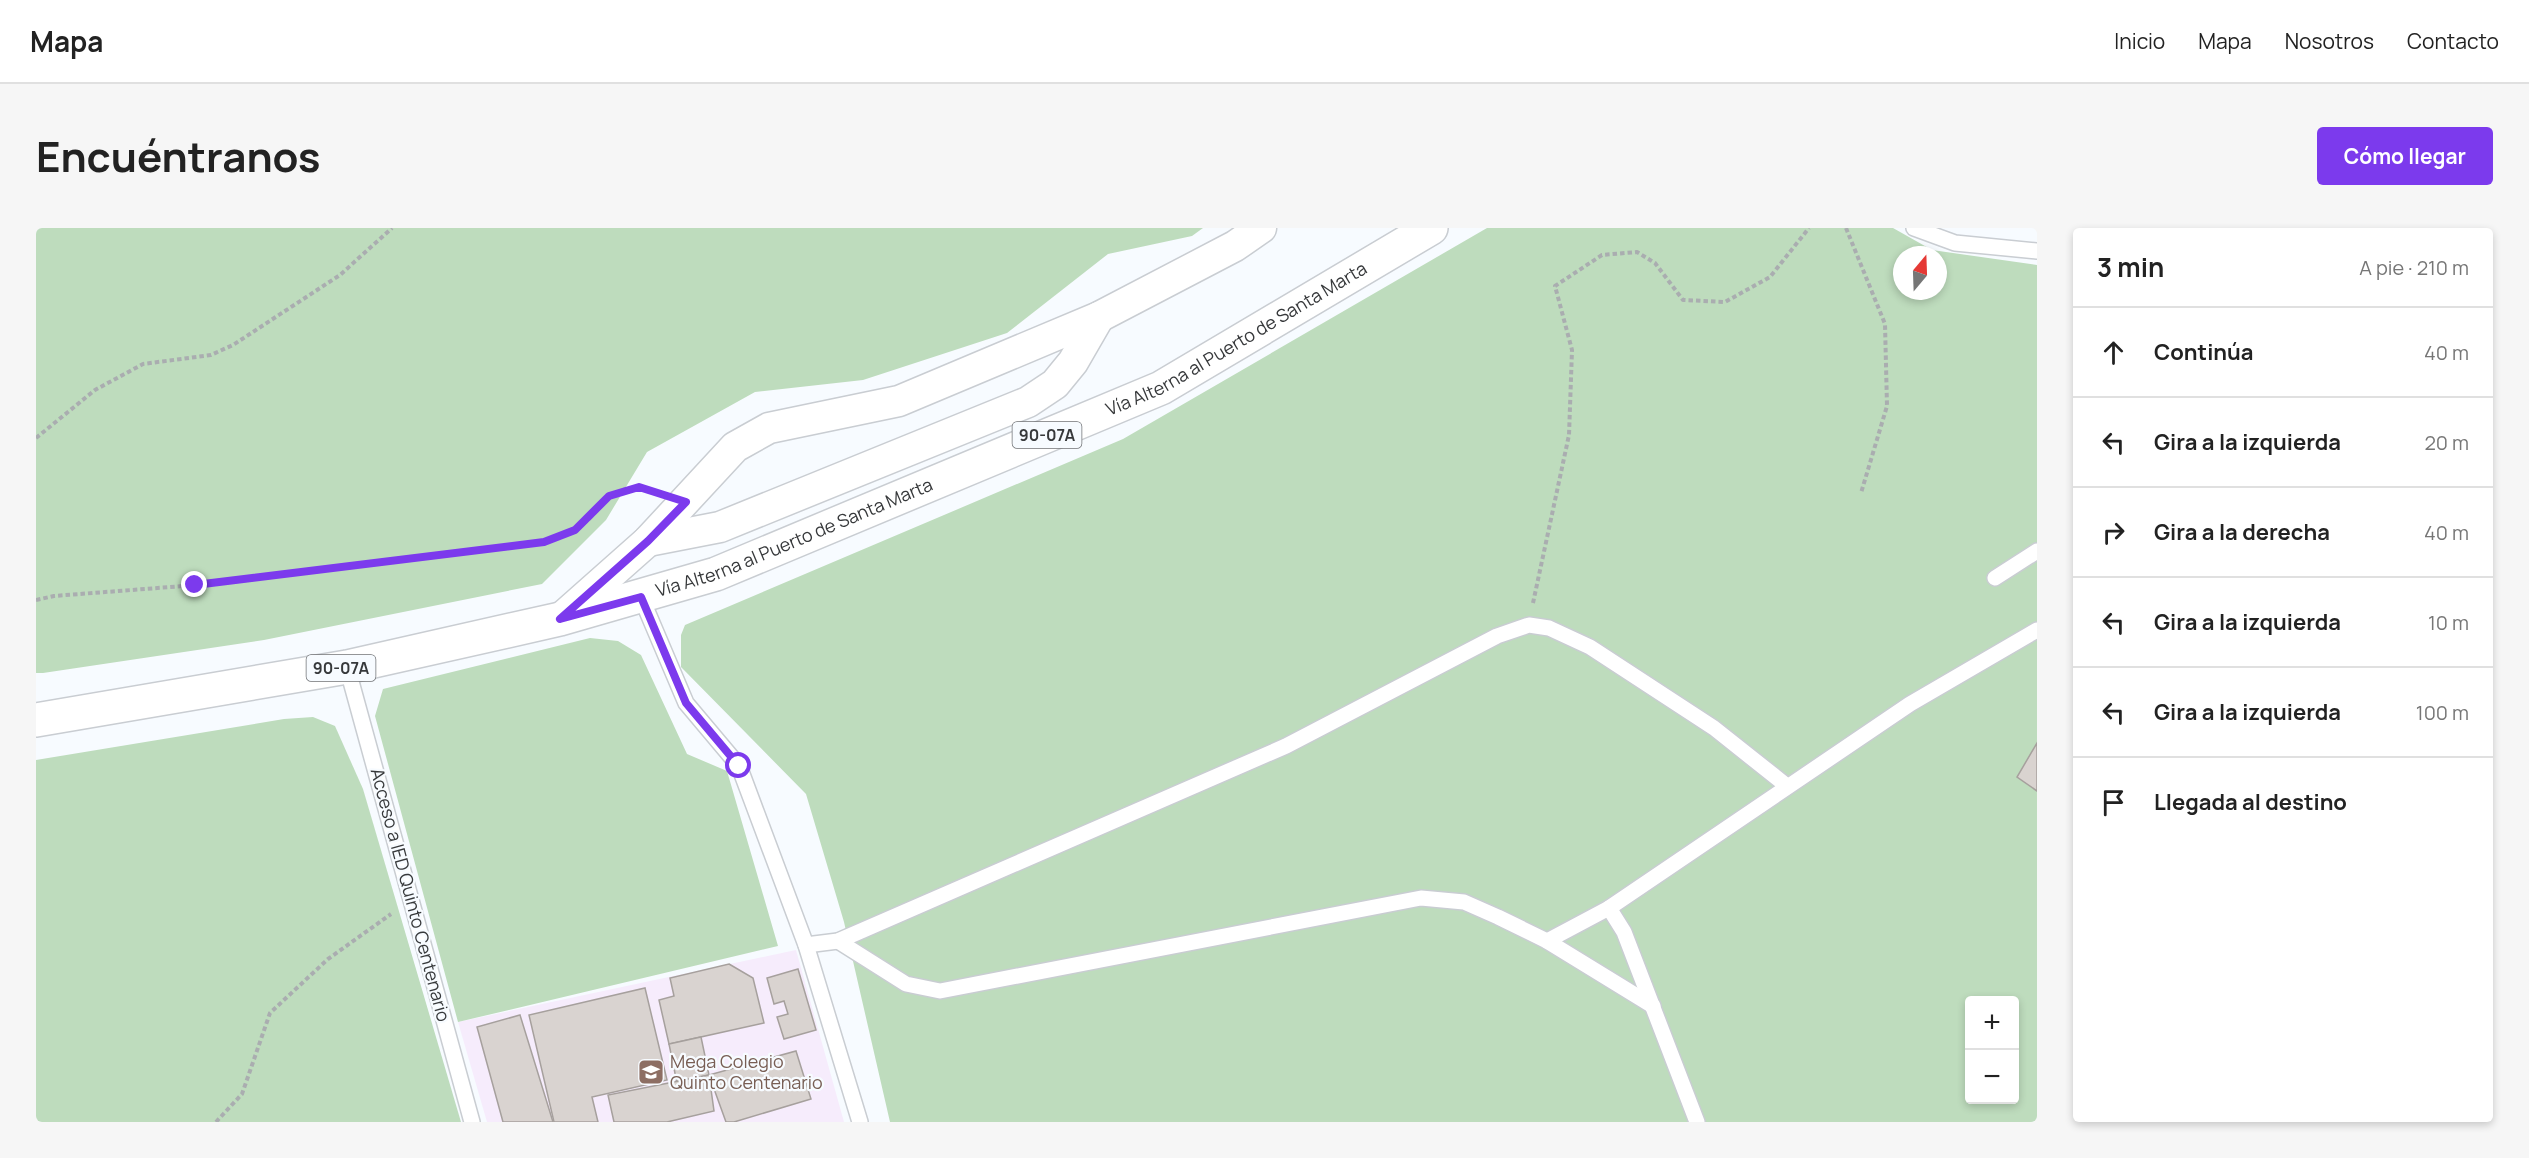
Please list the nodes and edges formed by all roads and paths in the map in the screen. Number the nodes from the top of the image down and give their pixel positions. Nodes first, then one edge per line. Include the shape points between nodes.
1 (392, 228) edge
2 (1261, 228) edge
3 (1431, 228) edge
4 (1809, 228) edge
5 (1846, 228) edge
6 (1914, 228) edge
7 (2037, 251) edge
8 (1099, 317) junction
9 (36, 438) edge
10 (1861, 494) dead end
11 (686, 502) junction
12 (648, 541) junction
13 (2037, 551) edge
14 (1995, 578) dead end
15 (641, 597) junction
16 (36, 600) edge
17 (560, 619) junction
18 (1529, 625) junction
19 (2037, 630) edge
20 (347, 667) junction
21 (36, 720) edge
22 (1787, 786) junction
23 (411, 899) junction
24 (1609, 908) junction
25 (838, 941) junction
26 (1547, 941) junction
27 (806, 945) junction
28 (1653, 1006) junction
29 (216, 1122) edge
30 (472, 1122) edge
31 (860, 1122) edge
32 (1697, 1122) edge

1 - 9 path via 340,275 232,345 212,355 143,364 94,390
2 - 8 street via 1235,246
3 - 15 main road, Vía Alterna al Puerto de Santa Marta / 90-07A via 1161,388 716,574
4 - 18 path via 1770,277 1725,302 1683,300 1654,263 1636,252 1602,255 1555,286 1572,350 1569,435
5 - 10 path via 1885,324 1887,406
6 - 7 lane via 1954,243
8 - 11 street via 900,400 769,428 735,447
8 - 12 street via 1055,384 1028,402 720,527
11 - 12 street
11 - 16 path via 639,487 609,496 575,530 544,542 195,585
12 - 17 street
13 - 14 lane
15 - 17 main road, Vía Alterna al Puerto de Santa Marta / 90-07A
15 - 27 lane via 686,703 739,766
17 - 20 main road, Vía Alterna al Puerto de Santa Marta / 90-07A
18 - 22 lane via 1549,628 1590,647 1714,728
18 - 25 lane via 1497,636 1286,746
19 - 22 lane via 1910,704
20 - 21 main road, Vía Alterna al Puerto de Santa Marta / 90-07A
20 - 23 lane, Acceso a IED Quinto Centenario
22 - 24 lane
23 - 29 path via 328,959 270,1013 242,1094
23 - 30 lane, Acceso a IED Quinto Centenario
24 - 26 lane
24 - 28 lane via 1624,932
25 - 26 lane via 906,984 940,991 1421,898 1464,902
25 - 27 lane
26 - 28 lane
27 - 31 lane
28 - 32 lane

